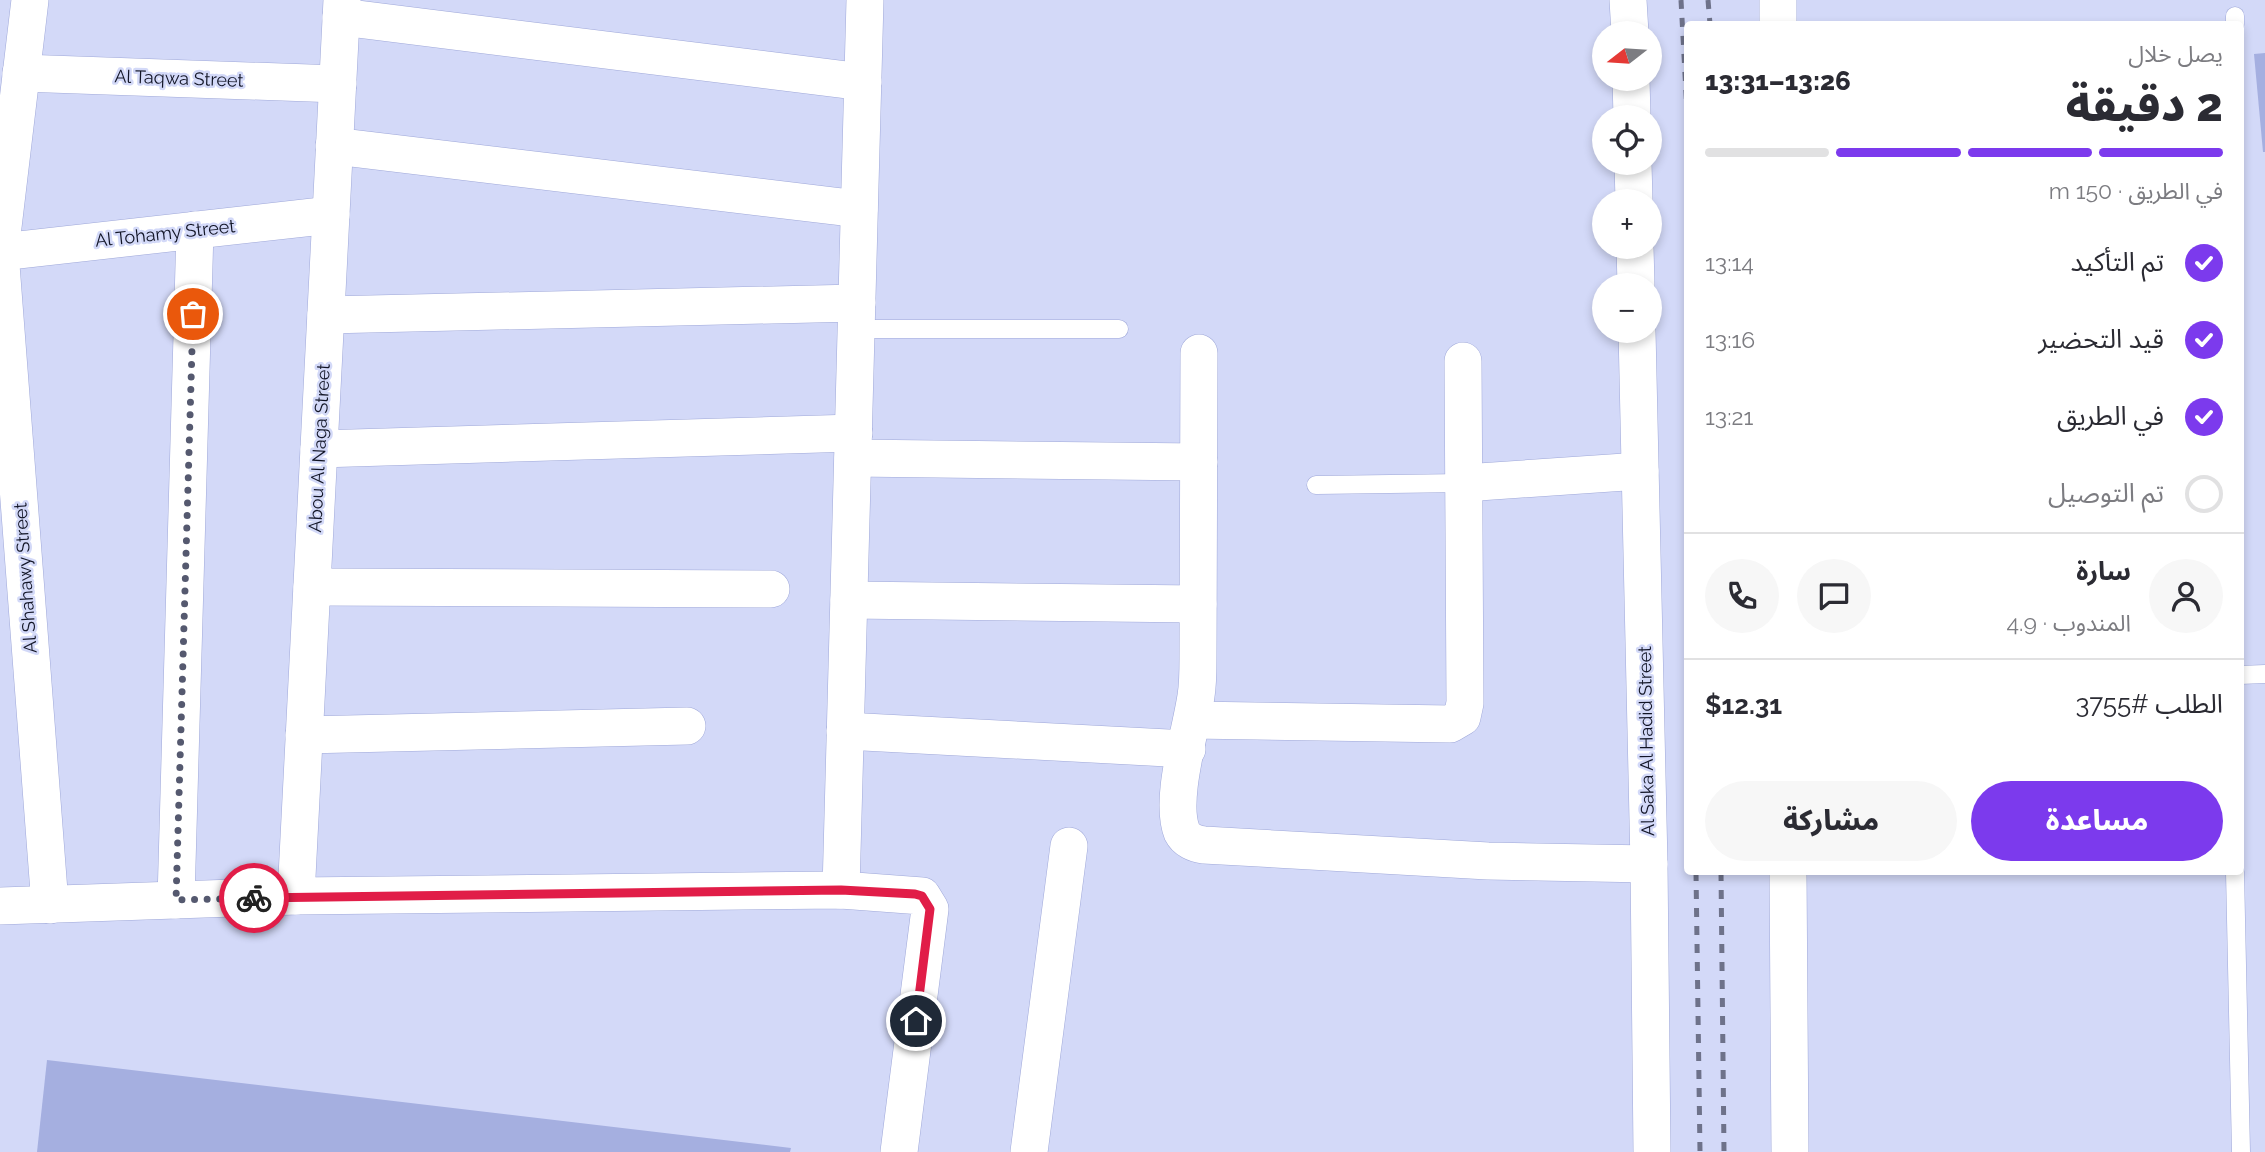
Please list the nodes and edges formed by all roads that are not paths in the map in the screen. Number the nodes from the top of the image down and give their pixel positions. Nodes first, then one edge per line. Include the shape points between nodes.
1 (30, 0) edge
2 (865, 0) edge
3 (1628, 0) edge
4 (1778, 0) edge
5 (341, 8) edge
6 (1629, 21) edge
7 (1778, 21) edge
8 (21, 73) junction
9 (863, 82) junction
10 (338, 84) junction
11 (334, 146) junction
12 (859, 209) junction
13 (331, 215) junction
14 (195, 230) junction
15 (0, 252) edge
16 (326, 315) junction
17 (857, 316) junction
18 (1119, 328) dead end
19 (1637, 343) edge
20 (1199, 353) dead end
21 (1463, 361) dead end
22 (853, 445) junction
23 (319, 449) junction
24 (1199, 462) junction
25 (1640, 471) junction
26 (1464, 483) junction
27 (1316, 485) dead end
28 (312, 587) junction
29 (771, 589) dead end
30 (849, 600) junction
31 (1198, 604) junction
32 (2265, 674) edge
33 (2244, 675) edge
34 (687, 726) dead end
35 (845, 731) junction
36 (1189, 734) junction
37 (304, 735) junction
38 (1069, 846) dead end
39 (1649, 864) junction
40 (1788, 875) edge
41 (2235, 875) edge
42 (841, 890) junction
43 (296, 896) junction
44 (176, 900) junction
45 (50, 905) junction
46 (0, 906) edge
47 (899, 1152) edge
48 (1029, 1152) edge
49 (1652, 1152) edge
50 (1790, 1152) edge
51 (2241, 1152) edge

1 - 8 street, Al Shahawy Street
2 - 9 street
3 - 6 street
4 - 7 street
5 - 9 street
5 - 10 street, Abou Al Naga Street
8 - 10 street, Al Taqwa Street
8 - 15 street, Al Shahawy Street
9 - 12 street
10 - 11 street, Abou Al Naga Street
11 - 12 street
11 - 13 street, Abou Al Naga Street
12 - 17 street
13 - 14 street, Al Tohamy Street
13 - 16 street, Abou Al Naga Street
14 - 15 street, Al Tohamy Street
14 - 44 street
15 - 45 street, Al Shahawy Street
16 - 17 street
16 - 23 street, Abou Al Naga Street
17 - 18 lane
17 - 22 street
19 - 25 street, Al Saka Al Hadid Street
20 - 24 street
21 - 26 street
22 - 23 street
22 - 24 street
22 - 30 street
23 - 28 street, Abou Al Naga Street
24 - 31 street
25 - 26 street
25 - 39 street, Al Saka Al Hadid Street
26 - 27 lane
26 - 36 street via 1462,717 1450,724
28 - 29 street
28 - 37 street, Abou Al Naga Street
30 - 31 street
30 - 35 street
31 - 36 street via 1198,658
32 - 33 lane
34 - 37 street
35 - 36 street
35 - 42 street
36 - 39 street via 1178,793 1180,825 1183,835 1196,844 1488,861
37 - 43 street, Abou Al Naga Street
38 - 48 street
39 - 49 street, Al Saka Al Hadid Street
40 - 50 street
41 - 51 lane
42 - 43 street
42 - 47 street via 915,894 922,896 930,909
43 - 44 street
44 - 45 street
45 - 46 street

